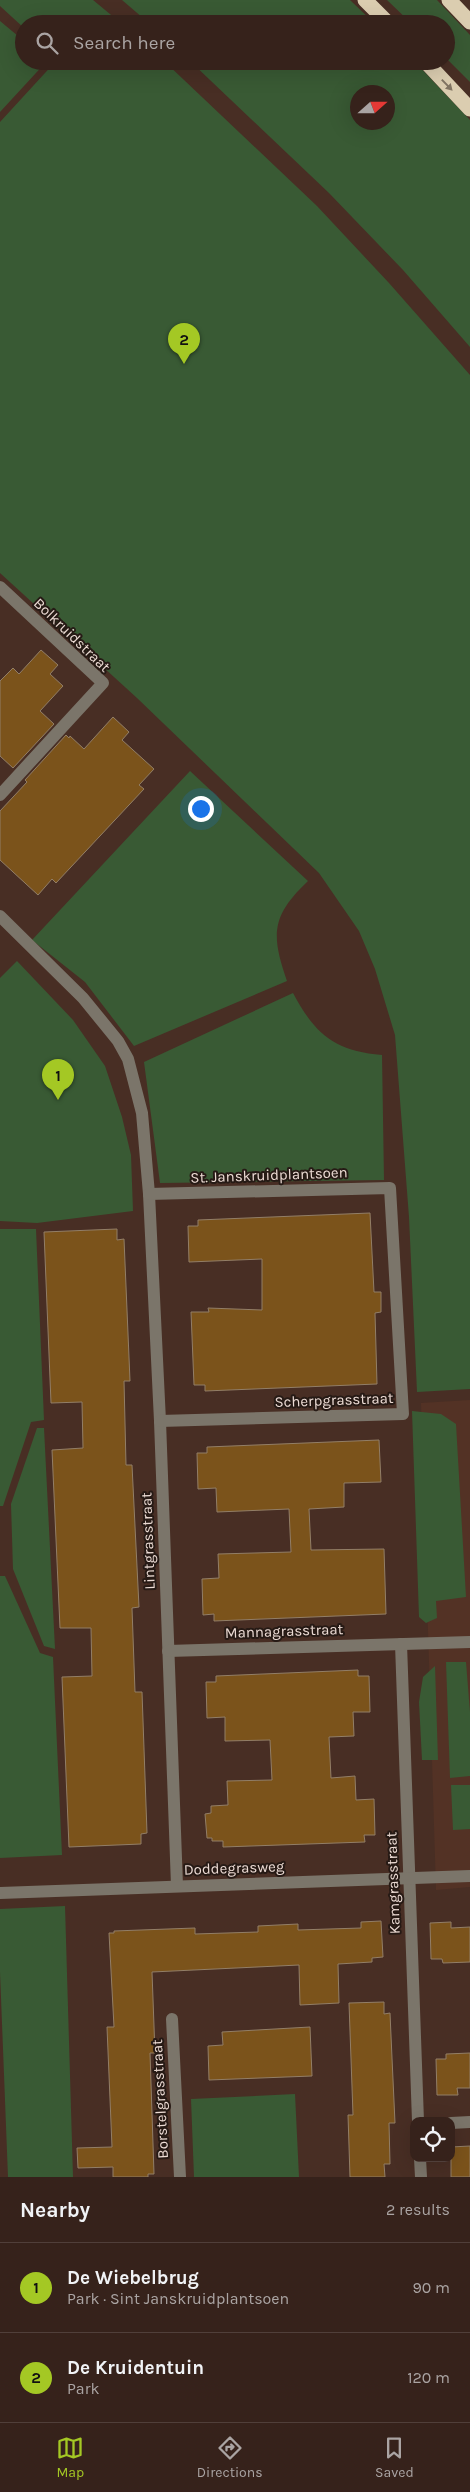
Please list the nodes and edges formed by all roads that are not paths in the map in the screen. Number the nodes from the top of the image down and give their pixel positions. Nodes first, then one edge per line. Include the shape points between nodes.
1 (365, 0) edge
2 (449, 0) edge
3 (380, 15) edge
4 (470, 22) edge
5 (433, 70) edge
6 (470, 109) edge
7 (0, 587) edge
8 (0, 795) edge
9 (0, 916) edge
10 (390, 1188) joint
11 (149, 1194) junction
12 (160, 1421) junction
13 (470, 1642) edge
14 (401, 1644) junction
15 (168, 1651) junction
16 (470, 1876) edge
17 (409, 1878) junction
18 (177, 1886) junction
19 (0, 1893) edge
20 (172, 2019) dead end
21 (418, 2117) edge
22 (470, 2122) edge
23 (455, 2123) edge
24 (420, 2162) edge
25 (180, 2177) edge
26 (421, 2177) edge

1 - 3 highway
2 - 4 highway
5 -> 6 highway
7 - 8 street, Bolkruidstraat via 102,683
9 - 11 street, Lintgrasstraat via 101,1017 128,1059 142,1113
10 - 11 street, St. Janskruidplantsoen
10 - 12 street, Scherpgrasstraat via 403,1414
11 - 12 street, Lintgrasstraat
12 - 15 street, Lintgrasstraat
13 - 14 street, Mannagrasstraat
14 - 15 street, Mannagrasstraat
14 - 17 street, Kamgrasstraat
15 - 18 street, Lintgrasstraat
16 - 17 street, Doddegrasweg
17 - 18 street, Doddegrasweg
17 - 21 street, Kamgrasstraat
18 - 19 street, Doddegrasweg
20 - 25 street, Borstelgrasstraat
22 - 23 street
24 - 26 street

